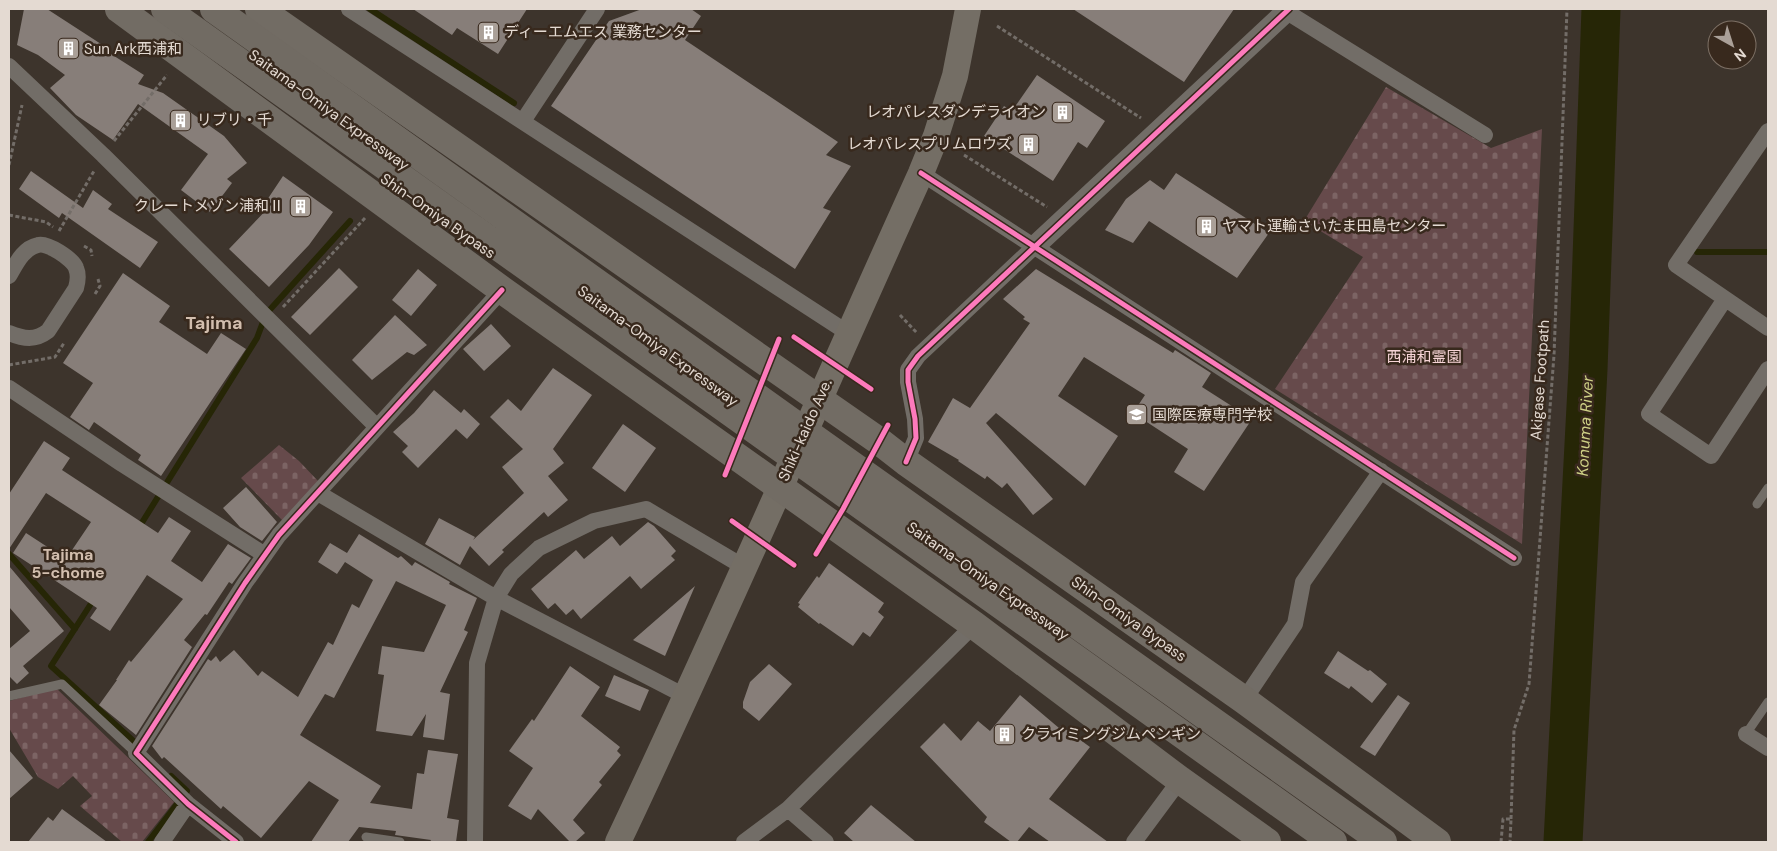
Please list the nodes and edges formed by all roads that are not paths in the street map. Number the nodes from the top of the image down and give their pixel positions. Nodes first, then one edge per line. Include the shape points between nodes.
1 (119, 9) edge
2 (147, 9) edge
3 (165, 9) edge
4 (214, 9) edge
5 (228, 9) edge
6 (259, 9) edge
7 (349, 9) edge
8 (597, 9) edge
9 (968, 9) edge
10 (1286, 10) edge
11 (9, 66) edge
12 (523, 122) junction
13 (1768, 131) edge
14 (1485, 135) dead end
15 (921, 173) junction
16 (1034, 246) junction
17 (9, 276) edge
18 (502, 290) junction
19 (1725, 299) junction
20 (1768, 328) edge
21 (9, 333) edge
22 (848, 333) junction
23 (1768, 369) edge
24 (752, 382) dead end
25 (9, 388) edge
26 (819, 399) junction
27 (729, 424) dead end
28 (376, 427) junction
29 (906, 462) junction
30 (876, 471) dead end
31 (1381, 471) junction
32 (780, 486) junction
33 (1768, 488) edge
34 (318, 493) junction
35 (1757, 504) dead end
36 (854, 511) dead end
37 (266, 555) junction
38 (1514, 558) dead end
39 (744, 567) junction
40 (496, 598) junction
41 (974, 625) junction
42 (9, 696) edge
43 (687, 696) junction
44 (1244, 700) junction
45 (1768, 702) edge
46 (1746, 734) joint
47 (1768, 748) edge
48 (136, 753) junction
49 (1180, 780) junction
50 (188, 804) junction
51 (788, 809) junction
52 (366, 837) dead end
53 (162, 842) edge
54 (236, 842) edge
55 (400, 842) edge
56 (475, 842) edge
57 (618, 842) edge
58 (744, 842) edge
59 (826, 842) edge
60 (1134, 842) edge
61 (1267, 842) edge
62 (1315, 842) edge
63 (1333, 842) edge
64 (1383, 842) edge
65 (1396, 842) edge
66 (1437, 842) edge

1 - 18 highway
2 - 27 highway, Shin-Omiya Bypass
3 - 63 highway, Saitama-Omiya Expressway, bridge
4 - 64 highway, Saitama-Omiya Expressway, bridge
5 - 24 highway
6 - 26 highway, Shin-Omiya Bypass
7 - 12 street
8 - 12 street
9 - 15 main road, Shiki-kaido Ave. via 955,76
10 - 14 street
10 - 16 street
11 - 28 street
12 - 22 street
13 - 19 street via 1676,265
15 - 16 street
15 - 22 main road, Shiki-kaido Ave.
16 - 29 street via 918,356 908,370 916,438
16 - 31 street
17 - 21 street via 25,252 44,244 72,261 78,281 42,336 29,339
18 - 28 street
18 - 32 highway
19 - 20 street
19 - 23 street via 1649,414 1711,456
22 - 26 main road, Shiki-kaido Ave.
25 - 37 street
26 - 29 highway, Shin-Omiya Bypass
26 - 32 main road, Shiki-kaido Ave.
28 - 34 street
29 - 44 highway, Shin-Omiya Bypass
30 - 65 highway, Shin-Omiya Bypass
31 - 38 street
31 - 44 street via 1302,582 1296,624
32 - 39 main road, Shiki-kaido Ave.
32 - 41 highway
33 - 35 lane
34 - 37 street via 279,535
34 - 40 street
36 - 62 highway
37 - 48 street
39 - 40 street via 646,509 594,521 539,548 511,574
39 - 43 main road, Shiki-kaido Ave.
40 - 43 street
40 - 56 street via 477,663
41 - 49 highway
41 - 51 street
42 - 48 lane via 62,684
43 - 57 main road, Shiki-kaido Ave.
44 - 66 highway, Shin-Omiya Bypass
45 - 46 lane
46 - 47 street
48 - 50 street
49 - 60 street
49 - 61 highway
50 - 53 street
50 - 54 street
51 - 58 street
51 - 59 street
52 - 55 lane

